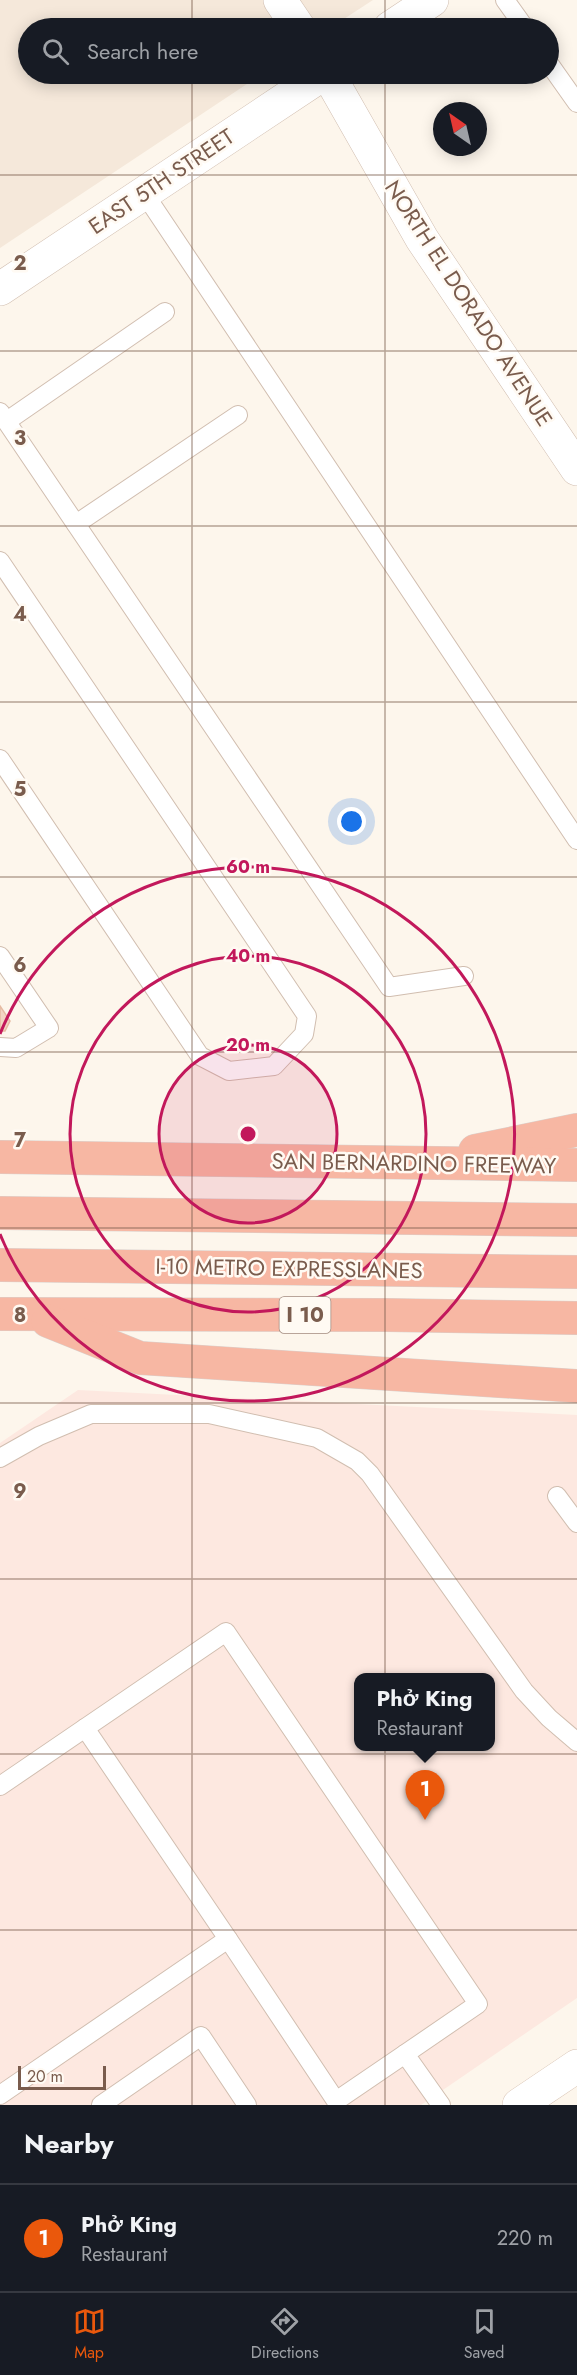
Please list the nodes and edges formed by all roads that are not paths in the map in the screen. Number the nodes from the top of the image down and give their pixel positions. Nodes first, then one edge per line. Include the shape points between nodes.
1 (280, 0) edge
2 (432, 0) edge
3 (506, 0) edge
4 (292, 18) edge
5 (405, 18) edge
6 (518, 18) edge
7 (559, 77) edge
8 (308, 84) edge
9 (334, 84) edge
10 (577, 103) edge
11 (144, 193) junction
12 (0, 289) edge
13 (165, 312) dead end
14 (238, 415) dead end
15 (3, 417) edge
16 (577, 469) edge
17 (76, 524) junction
18 (0, 561) edge
19 (0, 759) edge
20 (577, 840) edge
21 (0, 956) edge
22 (464, 976) dead end
23 (0, 1047) edge
24 (577, 1130) edge
25 (0, 1157) edge
26 (412, 1164) junction
27 (577, 1166) edge
28 (0, 1213) edge
29 (577, 1220) edge
30 (0, 1265) edge
31 (577, 1272) edge
32 (0, 1314) edge
33 (33, 1315) junction
34 (577, 1318) edge
35 (577, 1386) edge
36 (0, 1458) edge
37 (557, 1496) dead end
38 (577, 1523) edge
39 (85, 1728) junction
40 (577, 1742) edge
41 (0, 1786) edge
42 (228, 1940) junction
43 (405, 2054) junction
44 (577, 2066) edge
45 (0, 2095) edge
46 (101, 2105) edge
47 (248, 2105) edge
48 (441, 2105) edge
49 (519, 2105) edge

1 - 4 street
2 - 5 street
3 - 6 lane
7 - 10 lane
8 - 11 street, EAST 5TH STREET
9 - 16 street, NORTH EL DORADO AVENUE via 422,239
11 - 12 street, EAST 5TH STREET
11 - 20 lane
13 - 15 lane
14 - 17 lane
15 - 17 lane
17 - 22 lane via 389,987
18 - 19 lane via 307,1016 304,1034 274,1066 229,1071 200,1056
21 - 23 lane via 49,1028 16,1048
24 - 26 highway
25 - 26 highway, SAN BERNARDINO FREEWAY
26 - 27 highway, SAN BERNARDINO FREEWAY
28 - 29 highway
30 - 31 highway, I-10 METRO EXPRESSLANES
32 - 33 highway, I 10
33 - 34 highway, I 10
33 - 35 highway via 140,1358
36 - 40 lane via 91,1414 209,1414 317,1438 357,1461 370,1474 524,1691
37 - 38 lane
39 - 41 lane
39 - 42 lane
39 - 43 lane via 226,1632 478,2004
42 - 43 lane via 336,2101
42 - 45 lane
43 - 48 lane
44 - 49 street
46 - 47 lane via 201,2036

